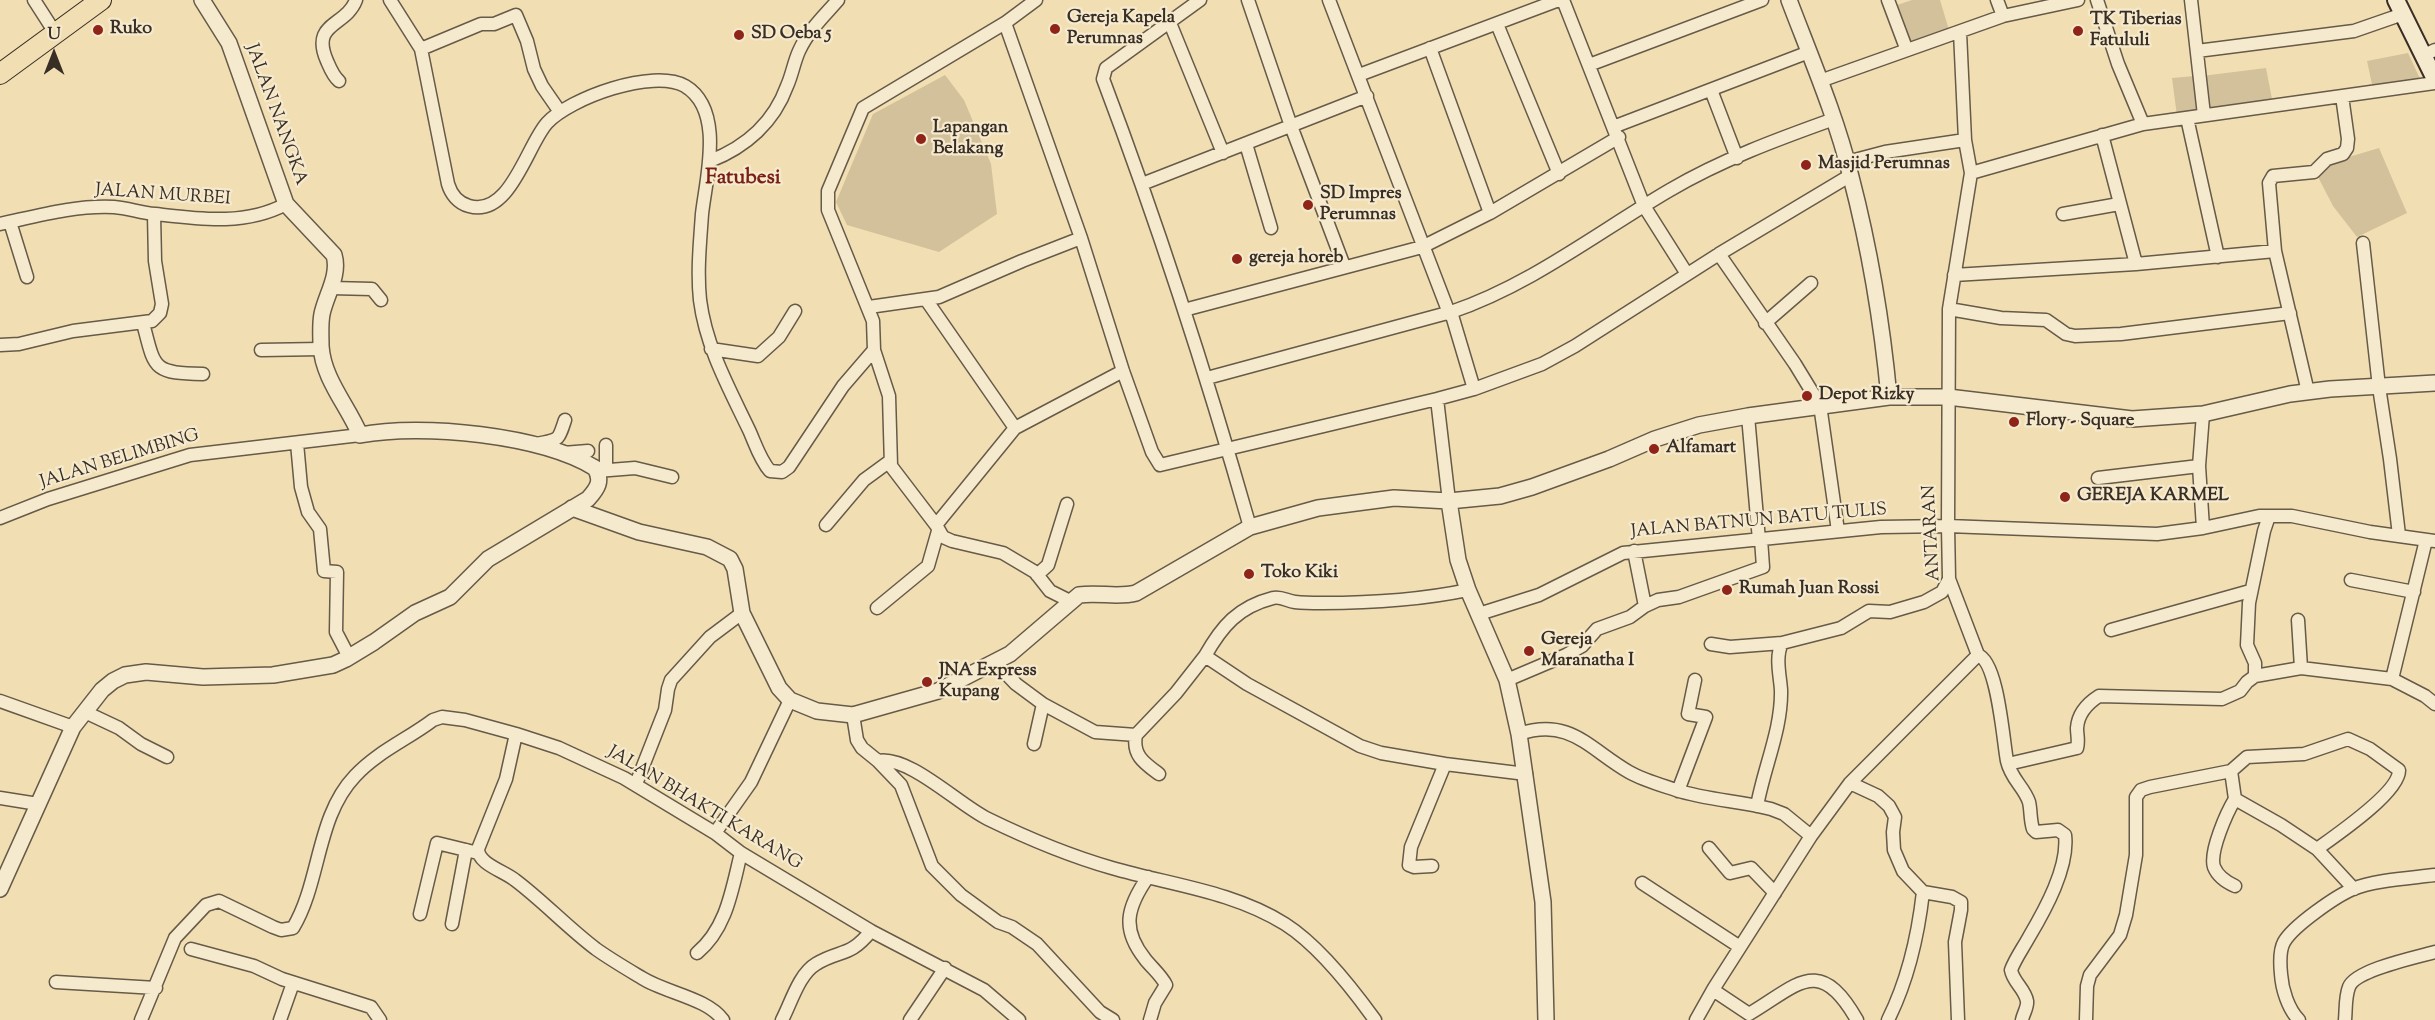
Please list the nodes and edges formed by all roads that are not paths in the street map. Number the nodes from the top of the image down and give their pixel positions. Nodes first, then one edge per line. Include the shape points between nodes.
1 (34, 0) edge
2 (87, 0) edge
3 (101, 0) edge
4 (202, 0) edge
5 (356, 0) edge
6 (390, 0) edge
7 (838, 0) edge
8 (1036, 0) edge
9 (1200, 0) edge
10 (1248, 0) edge
11 (1330, 0) edge
12 (1561, 0) edge
13 (1762, 0) edge
14 (1789, 0) edge
15 (1888, 0) edge
16 (1997, 0) edge
17 (2078, 0) edge
18 (2097, 0) edge
19 (2191, 0) edge
20 (2400, 7) edge
21 (2003, 16) junction
22 (1005, 23) junction
23 (1170, 23) junction
24 (1497, 24) junction
25 (52, 28) junction
26 (1960, 32) junction
27 (39, 45) junction
28 (1430, 48) junction
29 (1906, 48) junction
30 (421, 49) junction
31 (2197, 51) junction
32 (1809, 52) junction
33 (2429, 52) edge
34 (1589, 65) junction
35 (0, 74) edge
36 (1359, 75) junction
37 (339, 81) dead end
38 (1820, 81) junction
39 (2435, 81) edge
40 (1711, 90) junction
41 (1367, 96) junction
42 (2342, 96) junction
43 (560, 112) junction
44 (2204, 115) junction
45 (2187, 118) junction
46 (1834, 119) junction
47 (2143, 124) junction
48 (1291, 126) junction
49 (1616, 132) junction
50 (2102, 135) junction
51 (1965, 140) junction
52 (1246, 144) junction
53 (1223, 153) junction
54 (1737, 158) junction
55 (710, 161) junction
56 (1849, 169) junction
57 (1971, 173) junction
58 (1559, 174) junction
59 (1142, 184) junction
60 (286, 204) junction
61 (2119, 204) junction
62 (1644, 206) junction
63 (1490, 213) junction
64 (154, 214) junction
65 (2063, 214) dead end
66 (5, 223) edge
67 (1271, 228) dead end
68 (1082, 238) junction
69 (2363, 243) dead end
70 (1422, 247) junction
71 (2276, 251) junction
72 (1719, 254) junction
73 (2218, 257) junction
74 (2136, 264) junction
75 (1344, 266) junction
76 (1687, 274) junction
77 (1954, 275) junction
78 (27, 278) dead end
79 (1811, 283) dead end
80 (331, 288) junction
81 (381, 300) dead end
82 (927, 300) junction
83 (869, 307) junction
84 (1949, 309) junction
85 (1184, 310) junction
86 (795, 311) dead end
87 (1450, 312) junction
88 (2290, 313) junction
89 (143, 323) junction
90 (1765, 323) junction
91 (0, 345) edge
92 (711, 349) junction
93 (261, 350) dead end
94 (321, 350) junction
95 (874, 350) junction
96 (1123, 371) junction
97 (203, 374) dead end
98 (1207, 378) junction
99 (2435, 383) edge
100 (2379, 387) junction
101 (1474, 389) junction
102 (2308, 392) junction
103 (1889, 397) junction
104 (1948, 397) junction
105 (1437, 399) junction
106 (1820, 405) junction
107 (2203, 414) junction
108 (1748, 416) junction
109 (565, 420) dead end
110 (1015, 428) junction
111 (360, 435) junction
112 (297, 443) junction
113 (536, 444) junction
114 (606, 445) dead end
115 (1228, 449) junction
116 (588, 451) dead end
117 (563, 453) junction
118 (890, 461) junction
119 (2199, 466) junction
120 (602, 470) junction
121 (672, 477) dead end
122 (2098, 478) dead end
123 (1449, 501) junction
124 (1067, 504) dead end
125 (572, 508) junction
126 (2269, 516) junction
127 (0, 518) edge
128 (826, 525) dead end
129 (1948, 526) junction
130 (1250, 527) junction
131 (937, 528) junction
132 (2203, 528) junction
133 (1838, 531) junction
134 (2399, 535) junction
135 (1760, 540) junction
136 (2431, 540) edge
137 (1634, 551) junction
138 (1037, 575) junction
139 (1950, 579) junction
140 (2351, 580) dead end
141 (1468, 590) junction
142 (2250, 591) junction
143 (2414, 592) junction
144 (1070, 601) junction
145 (1645, 606) junction
146 (877, 608) dead end
147 (742, 613) junction
148 (1479, 614) junction
149 (2298, 620) dead end
150 (2110, 630) dead end
151 (1782, 643) junction
152 (1711, 644) dead end
153 (1978, 655) junction
154 (1205, 656) junction
155 (349, 657) junction
156 (996, 663) junction
157 (2301, 668) junction
158 (2255, 676) junction
159 (2392, 679) junction
160 (1507, 680) junction
161 (1695, 680) dead end
162 (790, 700) junction
163 (0, 702) edge
164 (1043, 704) junction
165 (2435, 704) edge
166 (85, 712) junction
167 (853, 715) junction
168 (73, 727) junction
169 (516, 734) junction
170 (1519, 734) junction
171 (1136, 735) junction
172 (1034, 744) dead end
173 (167, 757) dead end
174 (878, 761) junction
175 (1445, 764) junction
176 (2008, 764) junction
177 (2231, 771) junction
178 (1159, 774) dead end
179 (1526, 774) junction
180 (1850, 783) junction
181 (636, 784) junction
182 (1678, 791) junction
183 (0, 798) edge
184 (2235, 799) junction
185 (39, 804) junction
186 (1757, 806) junction
187 (715, 833) junction
188 (1811, 836) junction
189 (1709, 848) dead end
190 (2317, 849) junction
191 (472, 852) junction
192 (741, 853) junction
193 (1432, 866) dead end
194 (2435, 875) edge
195 (1148, 877) junction
196 (1642, 883) dead end
197 (2235, 886) dead end
198 (0, 889) edge
199 (2354, 889) junction
200 (1923, 892) junction
201 (1775, 893) junction
202 (420, 914) dead end
203 (452, 924) dead end
204 (871, 931) junction
205 (1740, 947) junction
206 (191, 949) dead end
207 (2435, 952) edge
208 (697, 953) dead end
209 (945, 968) junction
210 (56, 982) dead end
211 (293, 983) junction
212 (156, 988) junction
213 (1713, 990) junction
214 (141, 1020) edge
215 (280, 1020) edge
216 (380, 1020) edge
217 (723, 1020) edge
218 (782, 1020) edge
219 (910, 1020) edge
220 (1020, 1020) edge
221 (1113, 1020) edge
222 (1150, 1020) edge
223 (1375, 1020) edge
224 (1546, 1020) edge
225 (1696, 1020) edge
226 (1857, 1020) edge
227 (1888, 1020) edge
228 (1958, 1020) edge
229 (2022, 1020) edge
230 (2086, 1020) edge
231 (2299, 1020) edge
232 (2345, 1020) edge

1 - 25 street
2 - 25 highway
3 - 27 highway
4 - 60 street, JALAN NANGKA via 229,43
5 - 37 street via 324,36 323,51
6 - 30 street
7 - 55 street via 799,50 778,107 765,126 733,151
8 - 22 street
9 - 23 street
10 - 48 street
11 - 36 street
12 - 24 street
12 - 34 street
13 - 34 street
14 - 32 street
15 - 29 street
16 - 21 street
17 - 21 street
18 - 47 street
19 - 31 street
20 - 31 street via 2354,31
20 - 33 main road
21 - 26 street
22 - 68 street
22 - 83 street via 870,103 859,114 827,201
23 - 53 street
23 - 59 street via 1103,74
24 - 28 street
24 - 58 street
25 - 27 highway
26 - 29 street
26 - 51 street, ANTARAN
27 - 35 highway
28 - 36 street
28 - 63 street
29 - 38 street
30 - 43 street via 481,24 494,24 516,15 538,77
30 - 43 street via 448,184 455,198 468,206 490,205 498,199 513,182 541,131
31 - 44 street
32 - 38 street
32 - 40 street
33 - 39 main road
34 - 49 street
36 - 41 street
38 - 46 street
39 - 42 street
40 - 49 street
40 - 54 street
41 - 48 street
41 - 70 street
42 - 44 street
42 - 71 street via 2348,139 2343,154 2327,159 2314,172 2270,177
43 - 55 street via 605,90 635,82 676,82 695,94 706,113
44 - 45 street
45 - 47 street
45 - 73 street
46 - 54 street
46 - 56 street
47 - 50 street
48 - 52 street
48 - 75 street
49 - 58 street
49 - 62 street
50 - 57 street
50 - 61 street
51 - 56 street via 1885,152
51 - 57 street, ANTARAN
52 - 53 street
52 - 67 street
53 - 59 street
54 - 62 street
55 - 92 street via 698,271
56 - 72 street
56 - 103 street via 1882,324
57 - 77 street, ANTARAN
58 - 63 street
59 - 85 street
60 - 64 street, JALAN MURBEI via 258,216 237,219
60 - 80 street, JALAN NANGKA via 334,255
61 - 65 street
61 - 74 street
62 - 76 street
62 - 87 street via 1500,292
63 - 70 street
64 - 66 street, JALAN MURBEI via 114,207 70,209
64 - 89 street via 155,261 162,304 160,313
66 - 78 street
68 - 82 street
68 - 96 street
69 - 100 street
70 - 75 street
70 - 87 street
71 - 73 street
71 - 88 street
72 - 76 street
72 - 90 street
73 - 74 street
74 - 77 street
75 - 85 street
76 - 101 street via 1542,364
77 - 84 street, ANTARAN
79 - 90 street
80 - 81 street via 372,289
80 - 94 street, JALAN NANGKA via 322,313
82 - 83 street
82 - 110 street
83 - 95 street
84 - 88 street via 2001,318 2046,320 2075,336
84 - 104 street, ANTARAN
85 - 98 street
86 - 92 street via 779,337 758,356
87 - 98 street
87 - 101 street
88 - 102 street
89 - 91 street
89 - 97 street via 157,365 169,371
90 - 106 street
92 - 95 street via 767,467 773,472 789,467 843,386
93 - 94 street
94 - 111 street, JALAN NANGKA via 342,404
95 - 118 street via 889,396
96 - 110 street
96 - 115 street via 1160,465
98 - 115 street
99 - 100 street
100 - 102 street
100 - 134 street
101 - 105 street
102 - 107 street
103 - 104 street
103 - 106 street
104 - 107 street via 2118,419
104 - 129 street, ANTARAN
105 - 115 street
105 - 123 street
106 - 108 street
106 - 133 street
107 - 119 street
108 - 123 street via 1654,439 1532,487 1500,496
108 - 135 street
109 - 113 street via 556,441
110 - 131 street
111 - 112 street, JALAN BELIMBING
111 - 113 street via 392,431 449,433
112 - 127 street, JALAN BELIMBING via 190,455
112 - 155 street via 301,487 308,512 320,529 324,571 337,572 336,632
113 - 117 street
114 - 120 street
115 - 130 street
116 - 117 street
117 - 120 street
118 - 128 street via 864,480
118 - 131 street via 896,475
119 - 122 street
119 - 132 street
120 - 121 street via 635,468
120 - 125 street via 597,490
123 - 130 street via 1394,498 1356,502
123 - 141 street via 1458,560
124 - 138 street via 1048,565
125 - 147 street via 639,532 722,553 730,558 735,569
125 - 155 street via 488,559 450,597 415,613
126 - 132 street, JALAN BATNUN BATU TULIS
126 - 134 street, JALAN BATNUN BATU TULIS via 2292,516
126 - 142 street
129 - 132 street, JALAN BATNUN BATU TULIS via 2135,534
129 - 133 street, JALAN BATNUN BATU TULIS
129 - 139 street, ANTARAN
130 - 144 street via 1136,594 1116,597 1091,593
131 - 138 street via 952,541 1003,553
131 - 146 street via 928,566
133 - 135 street, JALAN BATNUN BATU TULIS
134 - 136 street, JALAN BATNUN BATU TULIS
135 - 137 street, JALAN BATNUN BATU TULIS
135 - 145 street via 1764,567
136 - 143 street
137 - 145 street
137 - 148 street, JALAN BATNUN BATU TULIS via 1608,559 1539,595
138 - 144 street via 1050,591
139 - 151 street via 1941,592 1923,602 1890,612 1869,611 1841,628
139 - 153 street, ANTARAN
140 - 143 street
141 - 148 street
141 - 154 street via 1415,600 1354,603 1305,603 1275,597 1227,622
142 - 150 street
142 - 158 street via 2247,645 2255,663
143 - 159 street
144 - 156 street
145 - 160 street via 1630,617 1597,629 1582,646 1566,655
147 - 162 street via 779,688
147 - 181 street via 710,637 672,680 665,710
148 - 160 street
149 - 157 street
151 - 152 street via 1730,647
151 - 186 street via 1780,706
153 - 176 street, ANTARAN via 1987,663 1996,690
153 - 180 street
154 - 171 street
154 - 175 street via 1247,684 1360,746
155 - 166 street via 318,669 273,675 125,675 102,690
156 - 164 street
156 - 167 street via 938,691
157 - 158 street
157 - 159 street
158 - 176 street via 2240,691 2222,699 2099,696 2081,715 2077,748
159 - 165 street
160 - 170 street
161 - 182 street via 1688,714 1706,717
162 - 167 street via 817,711
162 - 187 street via 751,782
163 - 168 street
164 - 171 street via 1095,732
164 - 172 street
166 - 168 street
166 - 173 street
167 - 174 street via 857,740
168 - 185 street
169 - 181 street, JALAN BHAKTI KARANG via 581,757
169 - 191 street via 506,779
169 - 212 street, JALAN BHAKTI KARANG via 442,717 367,764 344,791 329,820 292,928 281,930 226,903 212,903 175,938
170 - 179 street
170 - 182 street via 1558,729 1590,745 1630,773
171 - 178 street via 1136,752
174 - 195 street via 903,763 989,820 1110,867
174 - 221 street via 901,785 932,866 961,895 1037,944 1100,1012
175 - 179 street
175 - 193 street via 1409,857 1409,865 1414,867
176 - 229 street, ANTARAN via 2030,804 2033,829 2058,830 2065,835 2066,844 2056,883 2011,970 2026,998
177 - 184 street
177 - 190 street via 2247,757 2304,754 2348,740 2394,764 2399,776 2392,786 2348,827
177 - 230 street via 2188,778 2138,793 2136,855 2126,915 2120,935 2090,975
179 - 224 street via 1543,902
180 - 188 street
180 - 200 street via 1878,796 1889,806 1895,817 1894,850 1903,871
181 - 187 street, JALAN BHAKTI KARANG
182 - 186 street
183 - 185 street
184 - 190 street
184 - 197 street via 2221,829 2213,862 2220,876
185 - 198 street
186 - 188 street via 1784,814
187 - 192 street, JALAN BHAKTI KARANG
188 - 201 street
189 - 201 street via 1730,873 1751,868
190 - 199 street
191 - 202 street via 437,843
191 - 203 street
191 - 217 street via 541,900 595,948 668,992 693,999
192 - 204 street, JALAN BHAKTI KARANG
192 - 208 street via 728,908 710,940
194 - 199 street
195 - 222 street via 1132,906 1128,926 1137,948 1166,985
195 - 223 street via 1234,898 1287,925 1339,974
196 - 205 street
199 - 231 street via 2310,918 2283,944 2283,990
200 - 227 street via 1910,960
200 - 228 street via 1960,902 1955,942
201 - 205 street
204 - 209 street, JALAN BHAKTI KARANG
204 - 218 street via 854,949 807,971
205 - 213 street
206 - 211 street via 254,966
207 - 232 street via 2377,969 2352,982
209 - 219 street
209 - 220 street, JALAN BHAKTI KARANG via 984,990
210 - 212 street
211 - 215 street
211 - 216 street via 371,1007
212 - 214 street, JALAN BHAKTI KARANG
213 - 225 street
213 - 226 street via 1749,1014 1796,983 1817,981 1846,1002

